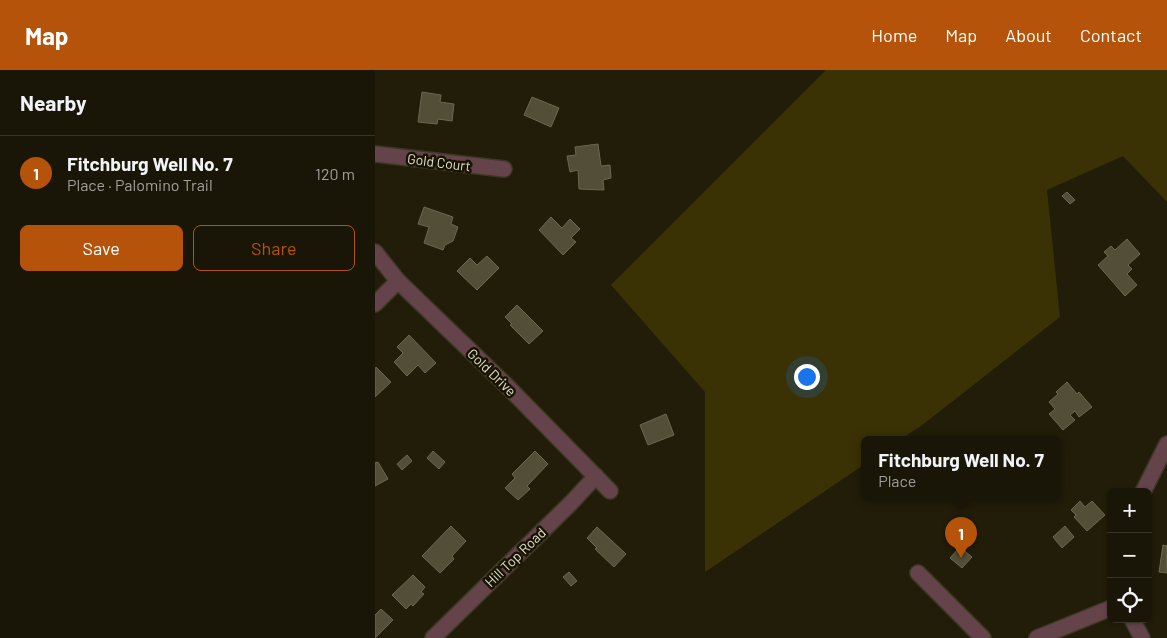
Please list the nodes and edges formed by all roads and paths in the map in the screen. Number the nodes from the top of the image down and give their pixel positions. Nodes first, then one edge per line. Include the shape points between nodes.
1 (375, 154) edge
2 (504, 170) dead end
3 (375, 252) edge
4 (398, 282) junction
5 (375, 304) edge
6 (1167, 444) edge
7 (596, 476) junction
8 (1145, 488) edge
9 (610, 491) dead end
10 (918, 573) dead end
11 (1107, 610) edge
12 (1134, 623) edge
13 (433, 638) edge
14 (983, 638) edge
15 (1037, 638) edge
16 (1142, 638) edge

1 - 2 street, Gold Court
3 - 4 street, Gold Drive
4 - 5 street
4 - 7 street, Gold Drive
6 - 8 street
7 - 9 street, Gold Drive
7 - 13 street, Hill Top Road
10 - 14 street
11 - 15 street
12 - 16 street

